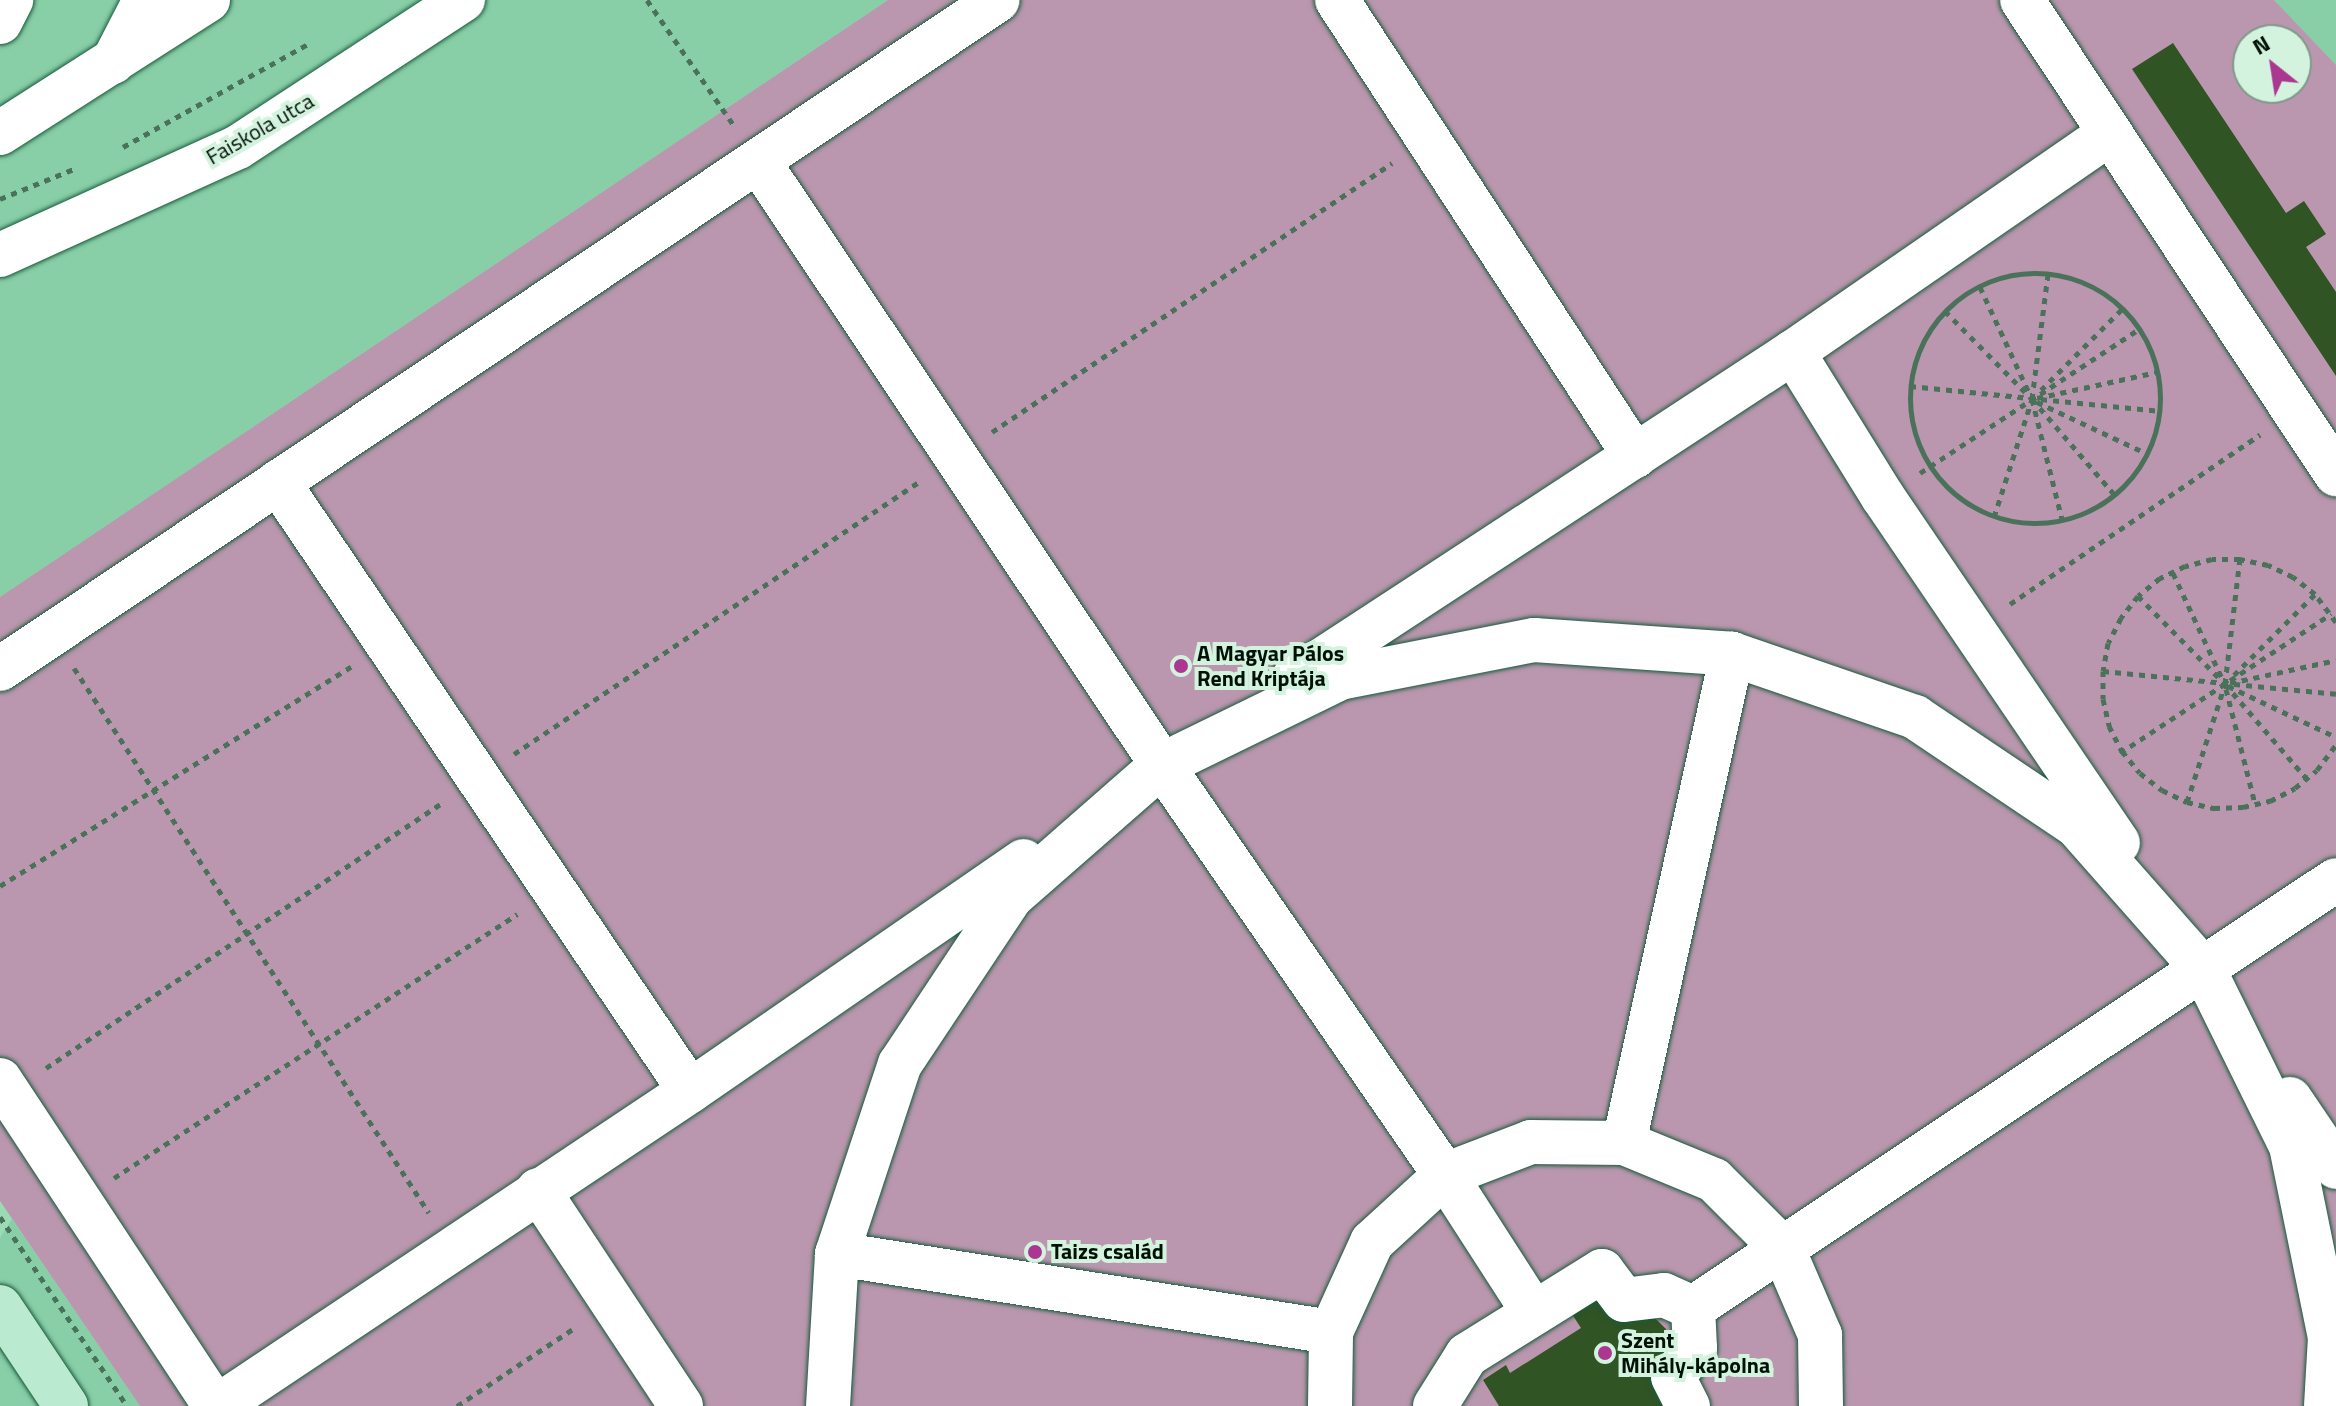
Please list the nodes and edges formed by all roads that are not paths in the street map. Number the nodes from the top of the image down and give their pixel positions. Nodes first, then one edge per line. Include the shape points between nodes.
1 (11, 0) edge
2 (145, 0) edge
3 (208, 0) edge
4 (463, 0) edge
5 (998, 0) edge
6 (1337, 0) edge
7 (2022, 0) edge
8 (0, 22) edge
9 (112, 64) junction
10 (0, 133) edge
11 (2109, 134) junction
12 (758, 161) junction
13 (0, 255) edge
14 (1793, 352) junction
15 (1635, 456) junction
16 (2336, 474) edge
17 (278, 482) junction
18 (1732, 654) junction
19 (0, 669) edge
20 (1162, 765) junction
21 (2336, 880) edge
22 (2204, 970) junction
23 (4, 1087) edge
24 (690, 1091) junction
25 (1624, 1143) junction
26 (2336, 1167) edge
27 (1445, 1175) junction
28 (538, 1190) junction
29 (1783, 1249) junction
30 (837, 1254) junction
31 (1693, 1308) junction
32 (1534, 1313) junction
33 (4, 1324) edge
34 (1331, 1332) junction
35 (66, 1406) edge
36 (216, 1406) edge
37 (681, 1406) edge
38 (828, 1406) edge
39 (1330, 1406) edge
40 (1435, 1406) edge
41 (1688, 1406) edge
42 (1821, 1406) edge
43 (2326, 1406) edge

1 - 8 street
2 - 9 street
3 - 9 street
4 - 13 street, Faiskola utca via 238,147
5 - 12 street
6 - 15 street
7 - 11 street
9 - 10 street
11 - 14 street
11 - 16 street
12 - 17 street
12 - 20 street
14 - 15 street
14 - 22 street via 1883,497
15 - 20 street
17 - 19 street
17 - 24 street
18 - 20 street via 1534,640 1340,678
18 - 22 street via 1915,717 1990,767 2076,825
18 - 25 street
20 - 24 street
20 - 27 street
20 - 30 street via 1002,910 900,1064
21 - 22 street
22 - 26 street
22 - 29 street
22 - 43 street via 2291,1146 2330,1337
23 - 36 street
24 - 28 street
25 - 27 street via 1531,1142
25 - 29 street via 1714,1180
27 - 32 street
27 - 34 street via 1372,1242
28 - 36 street
28 - 37 street
29 - 31 street
29 - 42 street via 1820,1335
30 - 34 street
30 - 38 street
31 - 32 street via 1664,1295 1624,1300 1602,1271
31 - 41 street via 1695,1348 1673,1377
32 - 40 street via 1467,1355
33 - 35 main road
34 - 39 street

